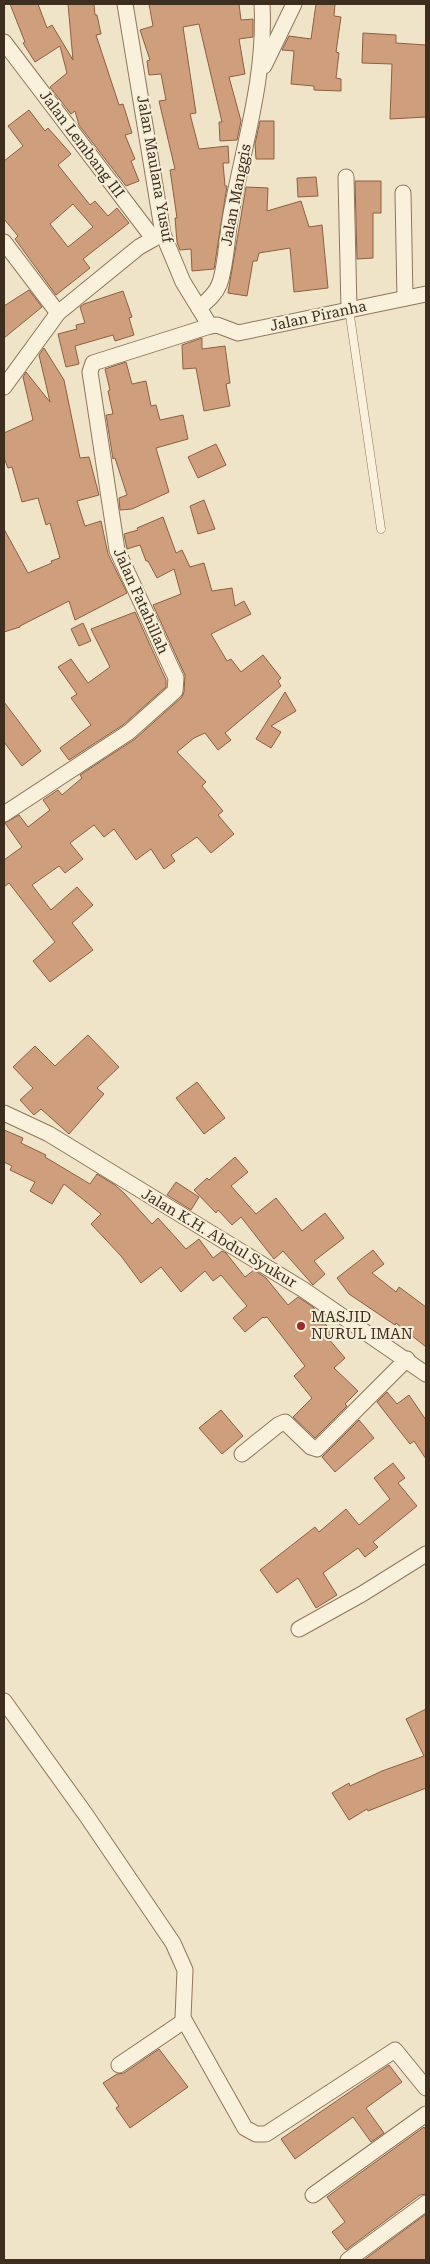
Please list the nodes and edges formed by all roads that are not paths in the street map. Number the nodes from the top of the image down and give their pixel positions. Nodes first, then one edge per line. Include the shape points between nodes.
1 (125, 4) edge
2 (262, 4) edge
3 (294, 4) edge
4 (4, 42) edge
5 (260, 74) junction
6 (346, 177) dead end
7 (403, 193) dead end
8 (158, 236) junction
9 (4, 242) edge
10 (426, 294) edge
11 (405, 298) junction
12 (199, 308) junction
13 (349, 309) junction
14 (58, 313) junction
15 (210, 326) junction
16 (4, 387) edge
17 (381, 529) dead end
18 (4, 814) edge
19 (4, 1113) edge
20 (407, 1359) junction
21 (426, 1374) edge
22 (242, 1454) dead end
23 (426, 1554) edge
24 (299, 1629) dead end
25 (4, 1701) edge
26 (184, 2022) junction
27 (118, 2065) dead end
28 (426, 2088) edge
29 (426, 2114) edge
30 (313, 2195) dead end
31 (426, 2203) edge
32 (348, 2260) edge

1 - 8 street, Jalan Maulana Yusuf
2 - 5 street via 264,33
3 - 5 street
4 - 8 street, Jalan Lembang III
5 - 12 street, Jalan Manggis via 220,283
6 - 13 street
7 - 11 street
8 - 12 street, Jalan Maulana Yusuf
8 - 14 street
9 - 14 street
10 - 11 street, Jalan Piranha
11 - 13 street, Jalan Piranha
12 - 15 street, Jalan Maulana Yusuf
13 - 15 street, Jalan Piranha via 238,333
13 - 17 lane
14 - 16 street
15 - 18 street, Jalan Fatahillah via 103,359 93,363 90,372 117,550 176,678 175,691 129,732
19 - 20 street, Jalan K.H. Abdul Syukur via 49,1134 304,1290
20 - 21 street, Jalan K.H. Abdul Syukur
20 - 22 street via 317,1449 310,1447 285,1422
23 - 24 street via 370,1590
25 - 26 street via 173,1943 185,1970
26 - 27 street
26 - 28 street via 245,2128 256,2134 266,2134 395,2050
29 - 30 street
31 - 32 street

